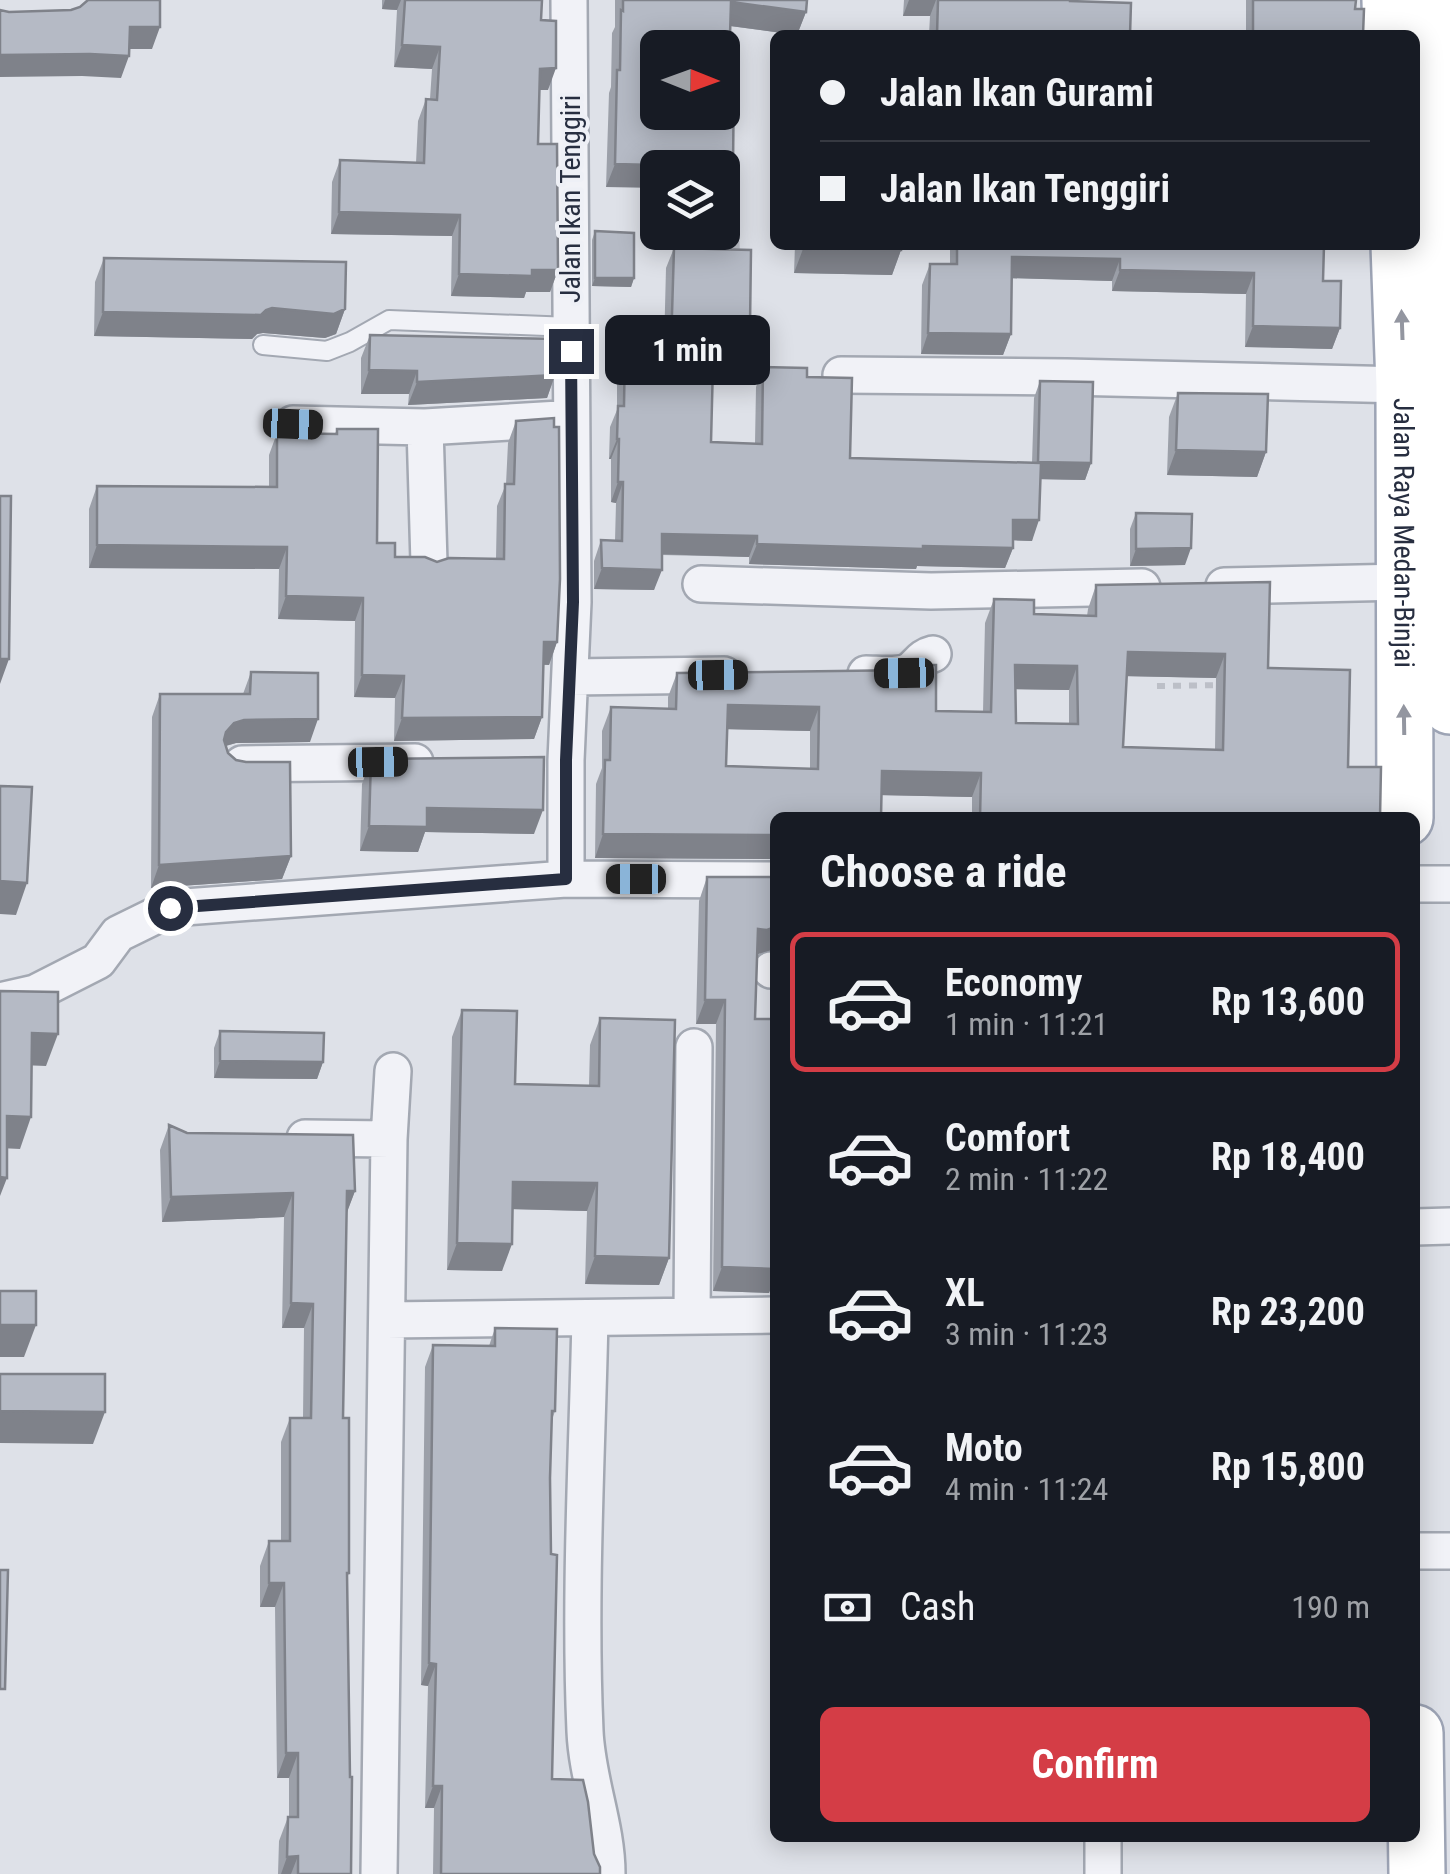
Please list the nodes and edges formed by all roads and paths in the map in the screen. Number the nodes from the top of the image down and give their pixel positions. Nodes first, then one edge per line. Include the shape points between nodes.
1 (569, 0) edge
2 (1390, 0) edge
3 (1440, 0) edge
4 (729, 19) edge
5 (729, 30) edge
6 (1392, 30) edge
7 (737, 250) edge
8 (1399, 250) edge
9 (738, 265) edge
10 (570, 327) junction
11 (264, 345) dead end
12 (841, 376) edge
13 (1404, 385) junction
14 (570, 418) junction
15 (293, 424) dead end
16 (425, 427) junction
17 (430, 563) edge
18 (1403, 582) junction
19 (701, 584) dead end
20 (932, 654) dead end
21 (825, 674) edge
22 (746, 675) edge
23 (570, 677) junction
24 (1233, 685) edge
25 (1157, 686) dead end
26 (1450, 706) edge
27 (528, 760) edge
28 (566, 760) junction
29 (453, 761) edge
30 (237, 764) edge
31 (1405, 812) edge
32 (566, 879) junction
33 (770, 880) edge
34 (1420, 884) edge
35 (1450, 884) edge
36 (0, 1001) edge
37 (694, 1047) dead end
38 (392, 1071) dead end
39 (274, 1138) edge
40 (389, 1140) junction
41 (1450, 1226) edge
42 (1420, 1228) edge
43 (692, 1315) junction
44 (770, 1316) edge
45 (590, 1318) junction
46 (387, 1320) junction
47 (1420, 1551) edge
48 (1450, 1551) edge
49 (1104, 1842) edge
50 (1417, 1842) edge
51 (379, 1874) edge
52 (607, 1874) edge
53 (1103, 1874) edge
54 (1417, 1874) edge

1 - 10 street, Jalan Ikan Tenggiri
2 - 6 main road
3 - 26 main road, Jalan Raya Medan-Binjai
4 - 5 path
7 - 9 path
13 -> 8 main road, Jalan Raya Medan-Binjai
10 - 11 lane via 389,320 328,351
10 - 14 street, Jalan Ikan Tenggiri
12 - 13 street
13 - 18 main road, Jalan Raya Medan-Binjai
14 - 16 street
14 - 23 street, Jalan Ikan Tenggiri
15 - 16 street
16 - 17 street
18 - 19 street via 932,592
31 -> 18 main road, Jalan Raya Medan-Binjai
20 - 21 street via 904,673
22 - 23 street
23 - 28 street, Jalan Ikan Tenggiri
24 - 25 path
27 - 28 street
28 - 32 street, Jalan Ikan Tenggiri
29 - 30 street
32 - 33 street
32 - 36 street via 170,908 118,934 98,961 35,993
34 - 35 street
37 - 43 street
38 - 40 street
39 - 40 street
40 - 46 street
41 - 42 street
43 - 44 street
43 - 45 street
45 - 46 street
45 - 52 street via 585,1736
46 - 51 street
47 - 48 street
49 - 53 street
50 - 54 main road

